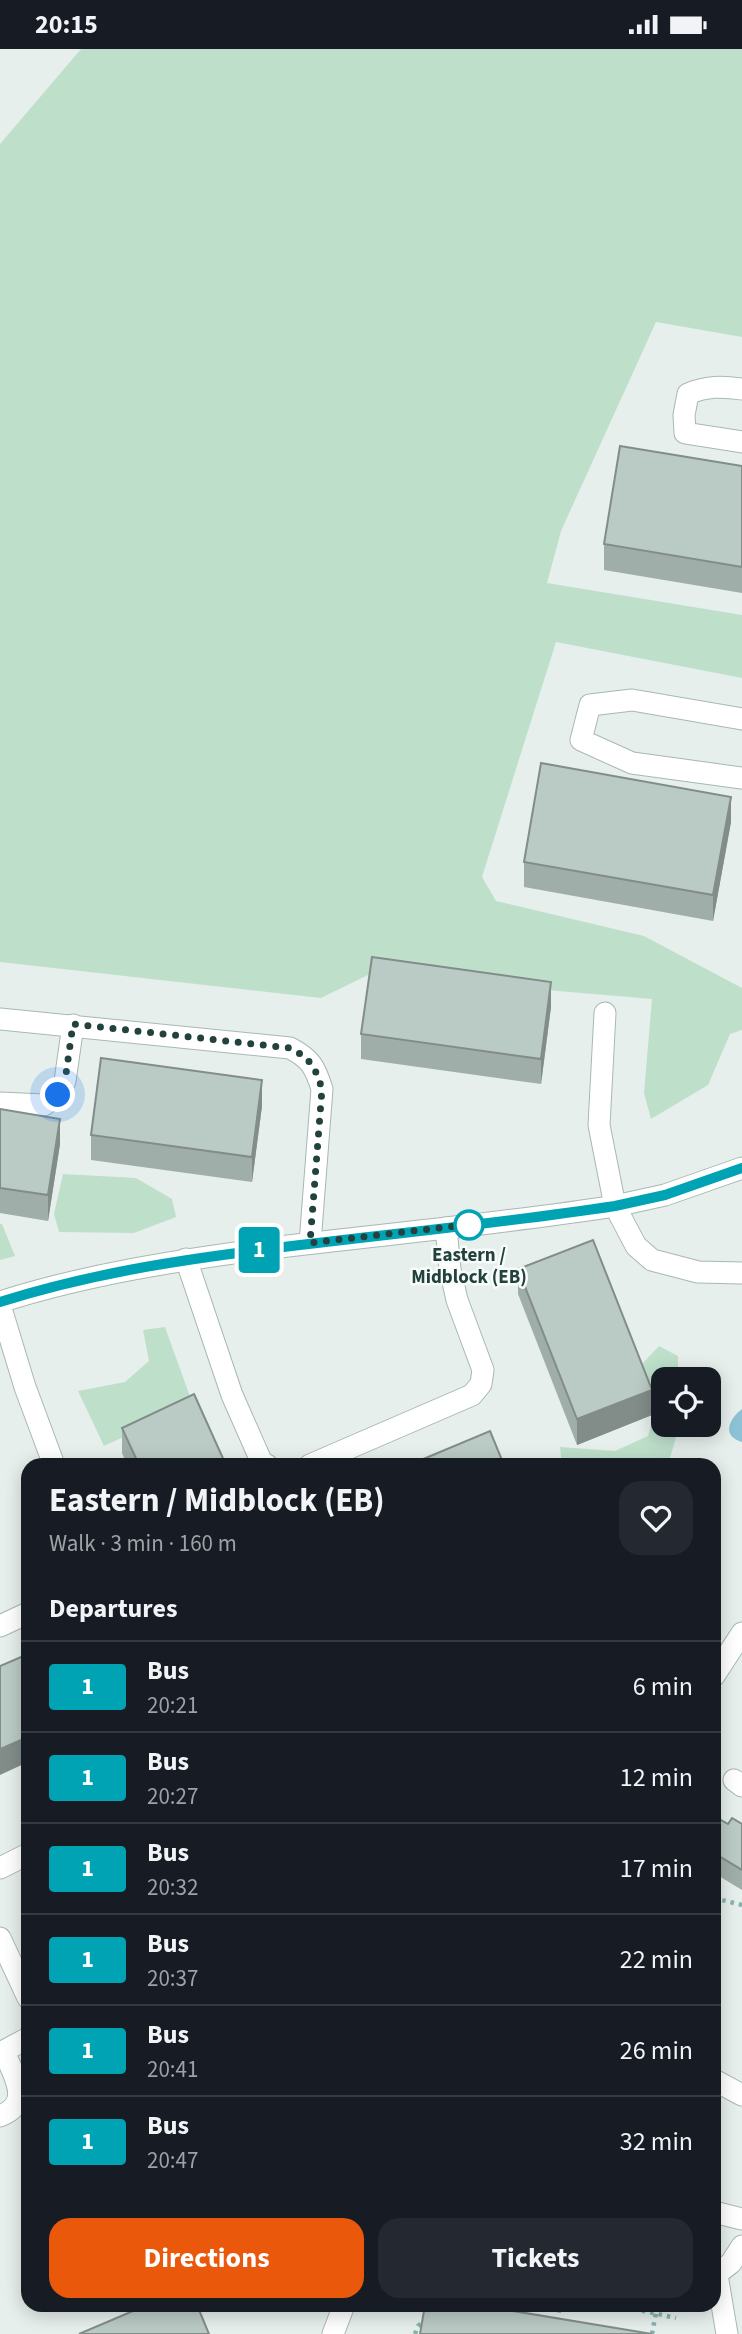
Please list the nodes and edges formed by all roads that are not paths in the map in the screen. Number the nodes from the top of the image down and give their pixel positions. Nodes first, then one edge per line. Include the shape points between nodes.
1 (742, 389) edge
2 (742, 442) edge
3 (742, 719) edge
4 (742, 778) edge
5 (606, 1013) dead end
6 (0, 1019) edge
7 (73, 1024) junction
8 (0, 1103) edge
9 (742, 1168) edge
10 (615, 1206) junction
11 (446, 1228) junction
12 (310, 1243) junction
13 (186, 1259) junction
14 (742, 1273) edge
15 (0, 1304) edge
16 (51, 1458) edge
17 (260, 1458) edge
18 (326, 1458) edge
19 (21, 1616) edge
20 (0, 1626) edge
21 (742, 1633) edge
22 (721, 1666) edge
23 (21, 1858) edge
24 (0, 1868) edge
25 (0, 1938) edge
26 (21, 1984) edge
27 (21, 2041) edge
28 (2, 2050) edge
29 (721, 2084) edge
30 (742, 2095) edge
31 (0, 2116) edge
32 (721, 2214) edge
33 (742, 2220) edge
34 (742, 2246) edge
35 (721, 2271) edge
36 (721, 2302) edge
37 (341, 2312) edge
38 (332, 2334) edge
39 (727, 2334) edge

1 - 2 street via 703,388 688,394 684,415 685,433
3 - 4 street via 632,700 590,705 580,740 632,763
5 - 10 street via 599,1125
6 - 7 street
7 - 8 street via 65,1081 58,1095 44,1105
7 - 12 street via 290,1048 305,1056 322,1089
9 - 10 street via 665,1195
10 - 11 street
10 - 14 street via 636,1246 652,1260 698,1272
11 - 12 street
11 - 18 street via 450,1269 483,1370 481,1384 472,1395
12 - 13 street
13 - 15 street via 44,1288
13 - 17 street via 232,1395
15 - 16 street
19 - 20 street
21 - 22 street
23 - 24 street
25 - 26 street
27 - 28 street
28 - 31 street via 20,2093 18,2103
29 - 30 street
32 - 33 street
34 - 35 street
36 - 39 street
37 - 38 street

